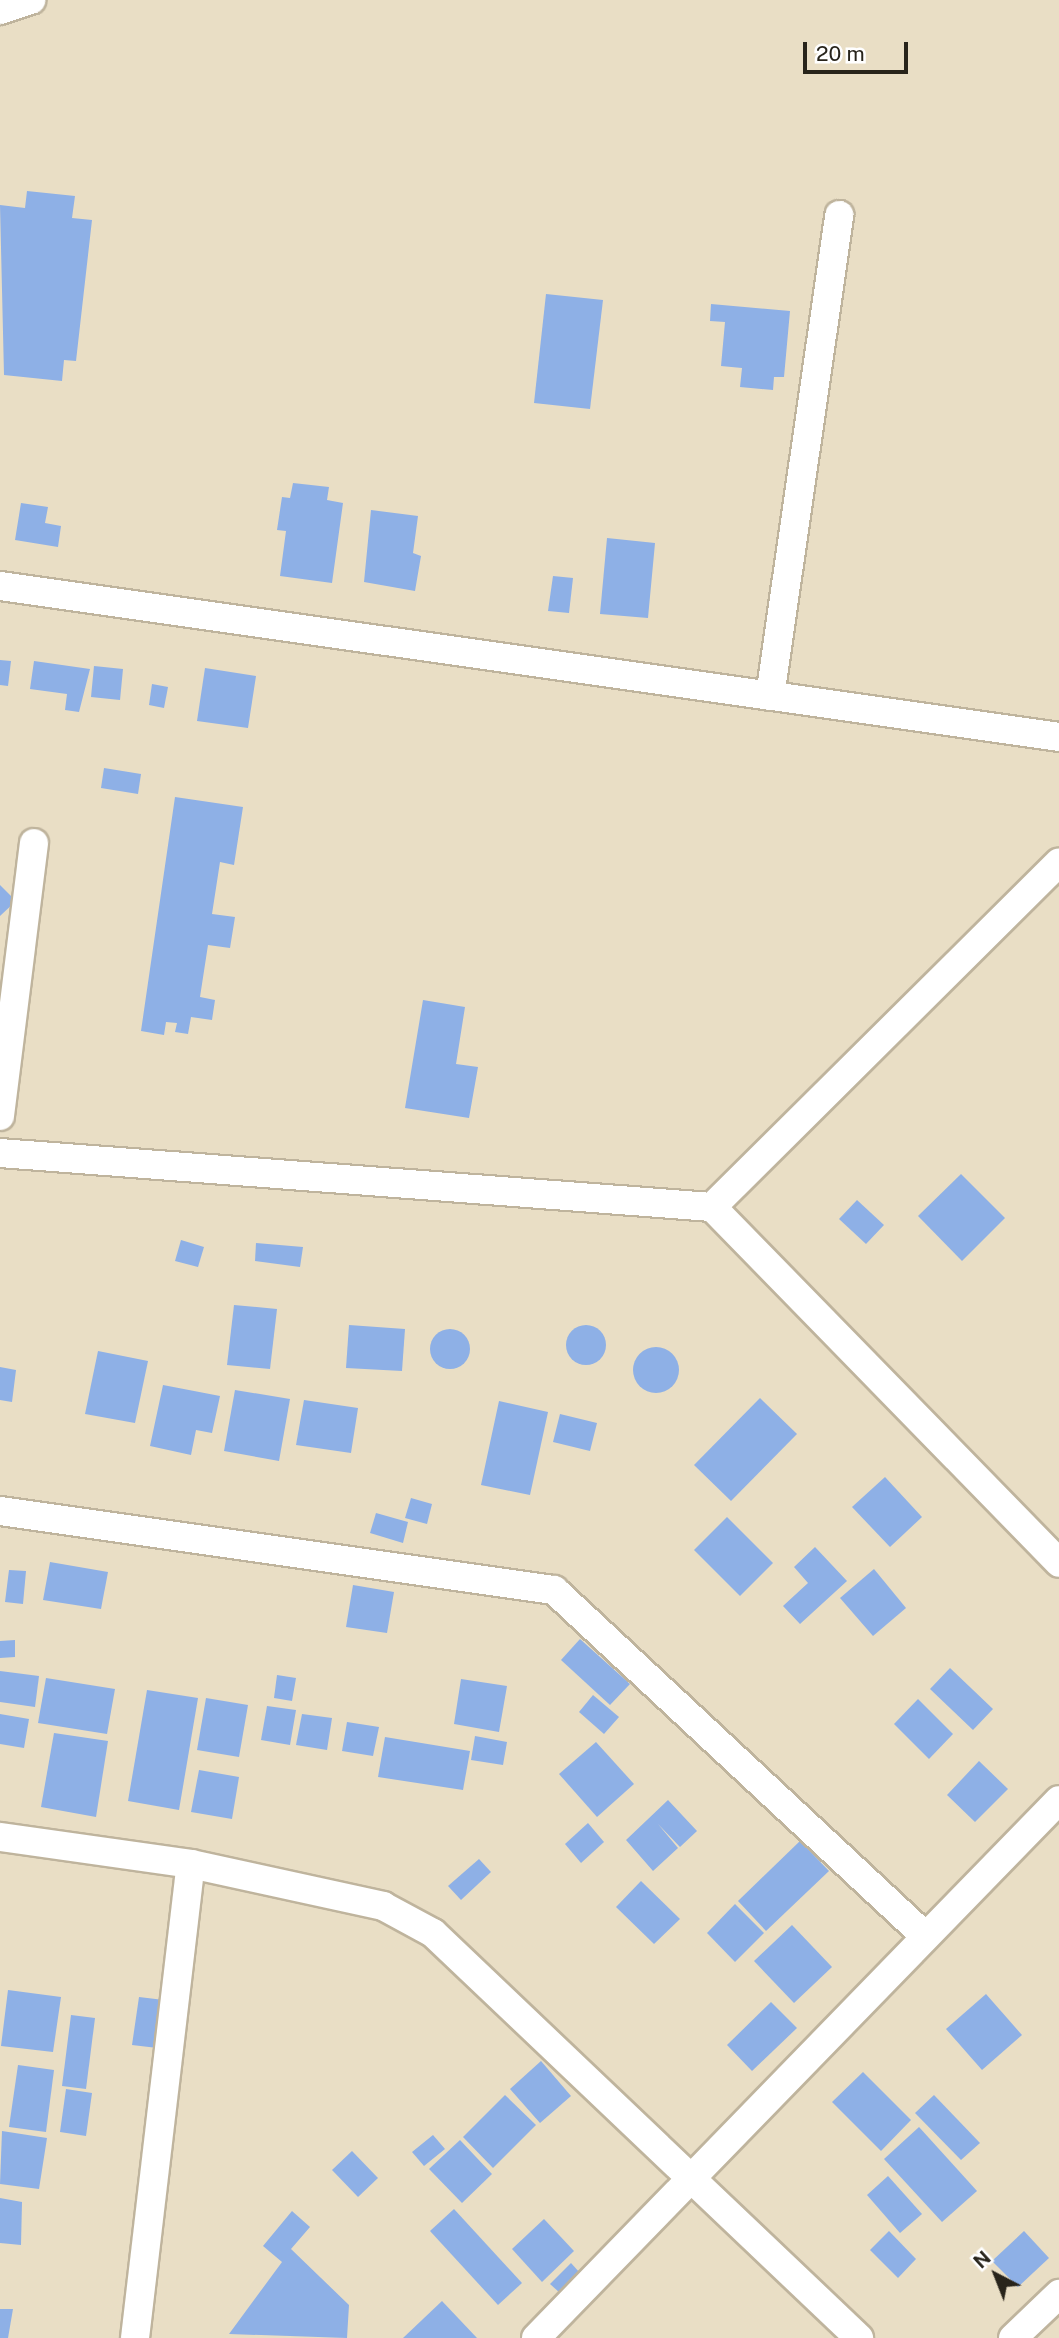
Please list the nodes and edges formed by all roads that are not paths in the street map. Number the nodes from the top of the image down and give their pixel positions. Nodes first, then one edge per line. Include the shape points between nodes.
1 (31, 0) edge
2 (0, 10) edge
3 (839, 215) dead end
4 (0, 586) edge
5 (770, 696) junction
6 (1059, 737) edge
7 (34, 843) dead end
8 (1059, 862) edge
9 (0, 1116) edge
10 (0, 1153) edge
11 (712, 1207) junction
12 (0, 1511) edge
13 (1059, 1563) edge
14 (1059, 1800) edge
15 (0, 1837) edge
16 (191, 1864) junction
17 (924, 1934) junction
18 (692, 2176) junction
19 (1059, 2294) edge
20 (135, 2338) edge
21 (536, 2338) edge
22 (859, 2338) edge
23 (1013, 2338) edge

1 - 2 street
3 - 5 street
4 - 5 street
5 - 6 street
7 - 9 street
8 - 11 street
10 - 11 street
11 - 13 street
12 - 17 street via 554,1590
14 - 17 street
15 - 16 street
16 - 18 street via 383,1906 433,1933
16 - 20 street
17 - 18 street
18 - 21 street
18 - 22 street
19 - 23 street

